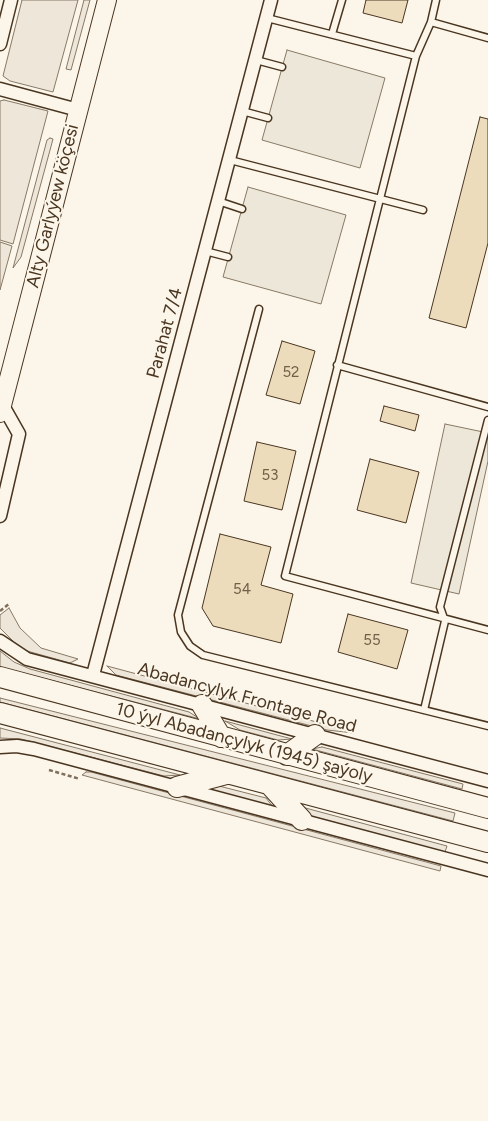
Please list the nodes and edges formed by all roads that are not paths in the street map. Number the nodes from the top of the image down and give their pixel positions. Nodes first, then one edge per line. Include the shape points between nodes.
1 (12, 0) edge
2 (107, 0) edge
3 (272, 0) edge
4 (342, 0) edge
5 (436, 0) edge
6 (267, 18) junction
7 (430, 22) junction
8 (332, 34) junction
9 (488, 38) edge
10 (0, 44) edge
11 (416, 56) junction
12 (256, 60) junction
13 (282, 67) dead end
14 (0, 89) edge
15 (78, 110) junction
16 (242, 111) junction
17 (268, 118) dead end
18 (230, 160) junction
19 (380, 198) junction
20 (218, 201) junction
21 (242, 209) dead end
22 (423, 210) dead end
23 (205, 251) junction
24 (228, 257) dead end
25 (259, 309) dead end
26 (337, 365) junction
27 (1, 407) edge
28 (488, 407) edge
29 (488, 420) edge
30 (0, 516) edge
31 (444, 618) junction
32 (488, 630) edge
33 (0, 641) edge
34 (93, 675) junction
35 (0, 678) edge
36 (202, 705) junction
37 (424, 710) junction
38 (0, 713) edge
39 (488, 726) edge
40 (315, 735) junction
41 (221, 737) junction
42 (0, 747) edge
43 (287, 755) junction
44 (228, 773) junction
45 (488, 781) edge
46 (269, 784) junction
47 (177, 787) junction
48 (488, 808) edge
49 (302, 820) junction
50 (488, 842) edge
51 (488, 870) edge

1 - 10 street
2 - 15 street, Alty Garlyýew köçesi
3 - 6 street, Parahat 7/4
4 - 8 lane
5 - 7 lane
6 - 8 lane
6 - 12 street, Parahat 7/4
7 - 9 lane
7 - 11 lane
8 - 11 lane
11 - 19 lane
12 - 13 lane
12 - 16 street, Parahat 7/4
14 - 15 street
15 - 27 street, Alty Garlyýew köçesi
16 - 17 lane
16 - 18 street, Parahat 7/4
18 - 19 lane
18 - 20 street, Parahat 7/4
19 - 22 lane
19 - 26 lane
20 - 21 lane
20 - 23 street, Parahat 7/4
23 - 24 lane
23 - 34 street, Parahat 7/4
25 - 37 lane via 178,615 181,632 190,646 203,655
26 - 28 lane
26 - 31 lane via 285,576
27 - 30 street via 19,434
29 - 31 lane via 440,608
31 - 32 lane
31 - 37 lane
33 - 34 street, Abadancylyk Frontage Road via 27,659
34 - 36 street, Abadancylyk Frontage Road
35 - 41 main road, 10 ýyl Abadançylyk (1945) şaýoly
36 - 40 street, Abadancylyk Frontage Road
36 - 41 main road
37 - 39 lane
38 - 44 main road, 10 ýyl Abadançylyk (1945) şaýoly
40 - 43 main road
40 - 45 street, Abadancylyk Frontage Road
41 - 43 main road, 10 ýyl Abadançylyk (1945) şaýoly
42 - 47 street via 34,748
43 - 48 main road, 10 ýyl Abadançylyk (1945) şaýoly
44 - 46 main road, 10 ýyl Abadançylyk (1945) şaýoly
44 - 47 main road
46 - 49 main road
46 - 50 main road, 10 ýyl Abadançylyk (1945) şaýoly
47 - 49 street
49 - 51 street

